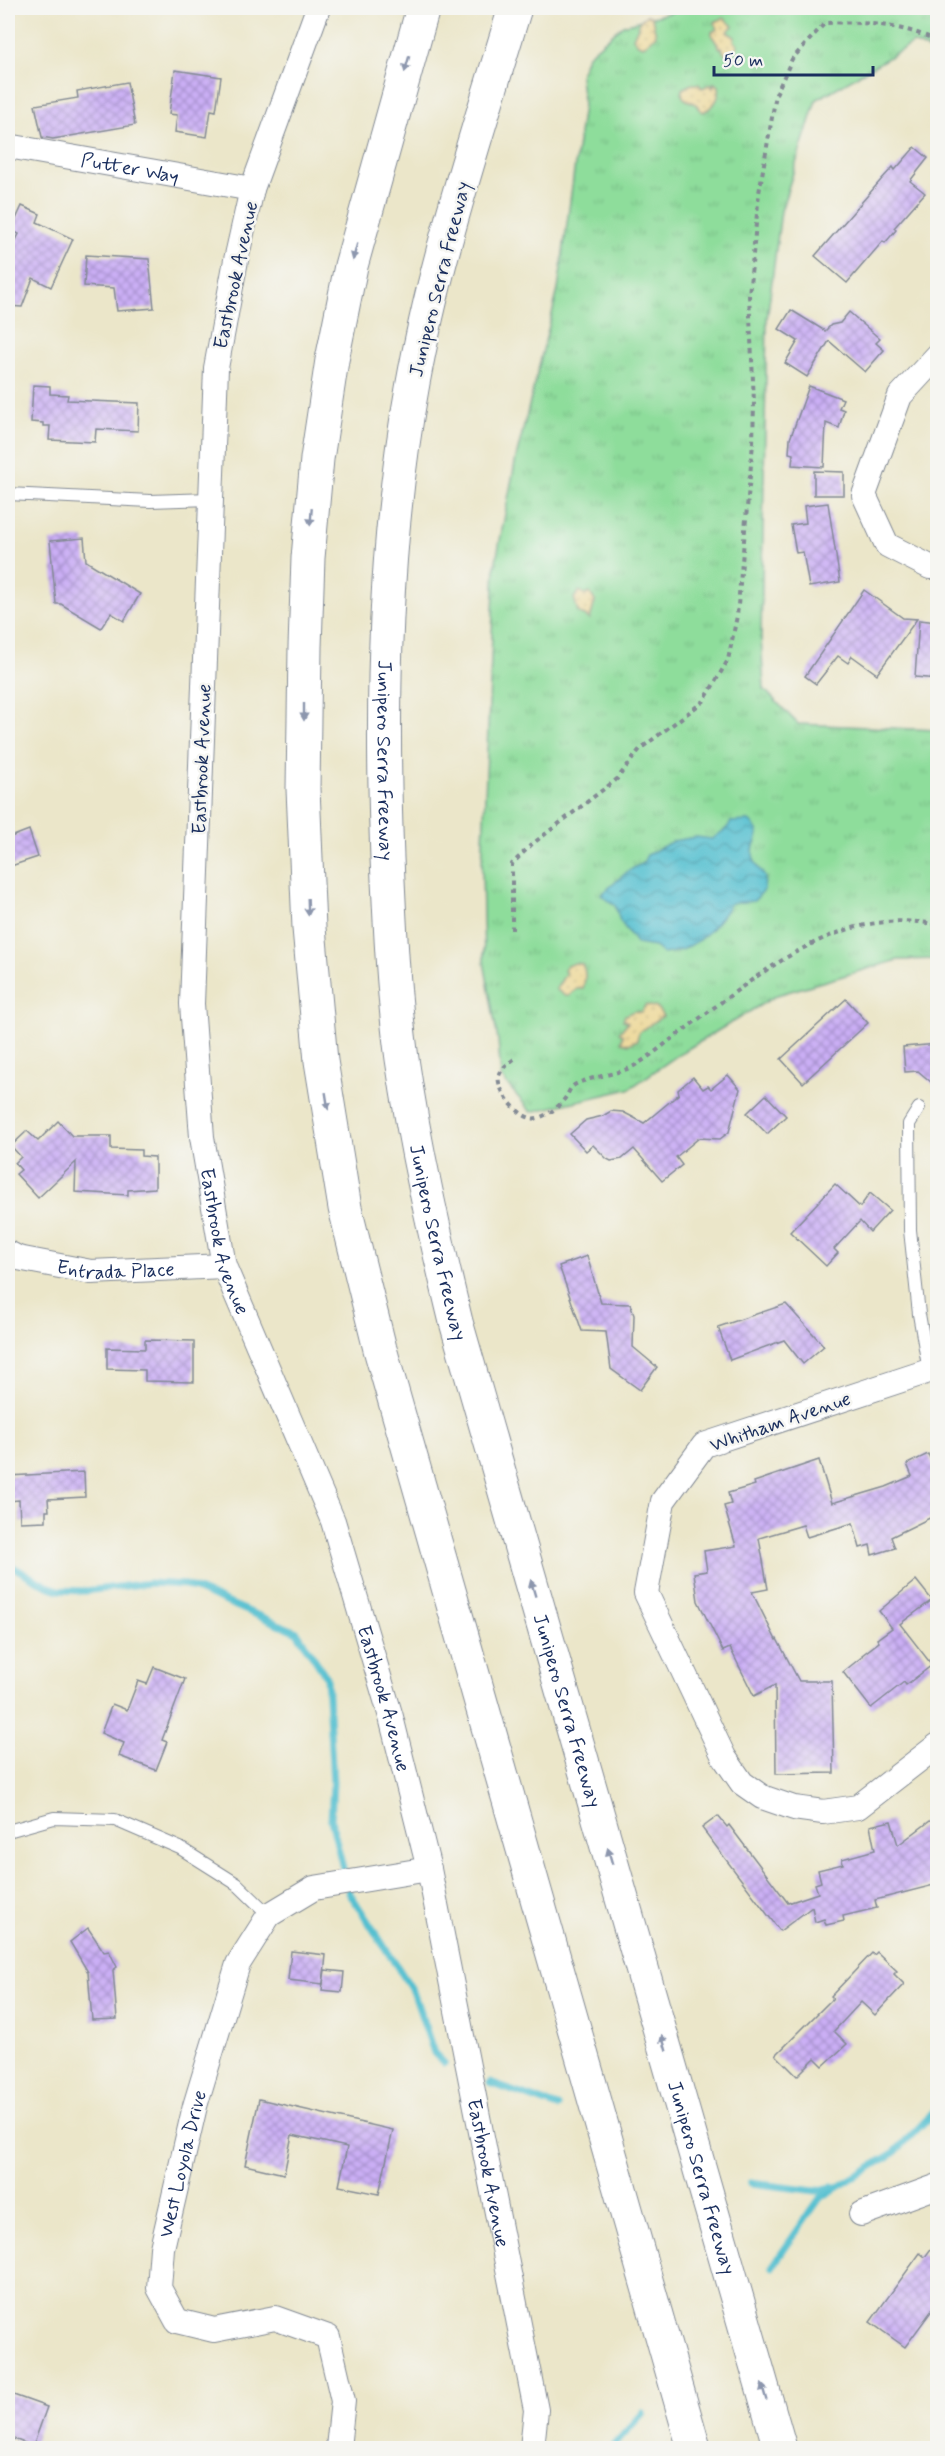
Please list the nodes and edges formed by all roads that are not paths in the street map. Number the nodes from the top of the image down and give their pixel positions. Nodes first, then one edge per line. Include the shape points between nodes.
1 (318, 8) edge
2 (423, 8) edge
3 (515, 8) edge
4 (8, 146) edge
5 (252, 189) junction
6 (938, 355) edge
7 (8, 494) edge
8 (210, 499) junction
9 (938, 567) edge
10 (919, 1108) dead end
11 (8, 1253) edge
12 (224, 1266) junction
13 (933, 1370) edge
14 (938, 1745) edge
15 (8, 1831) edge
16 (429, 1869) junction
17 (269, 1915) junction
18 (938, 2186) edge
19 (861, 2214) dead end
20 (338, 2448) edge
21 (532, 2448) edge
22 (694, 2448) edge
23 (780, 2448) edge

1 - 5 street, Eastbrook Avenue
2 -> 22 highway via 351,266 317,459 308,558 303,789 309,928 321,1061 345,1208 380,1349
23 -> 3 highway, Junipero Serra Freeway via 456,1322 425,1191 402,1057 390,928 384,793 386,655 400,471 412,383 433,290
4 - 5 street, Putter Way
5 - 8 street, Eastbrook Avenue via 216,368
6 - 9 street via 900,396 864,495 887,544 930,567
7 - 8 lane via 150,501
8 - 12 street, Eastbrook Avenue via 192,1004 202,1137
10 - 13 lane via 909,1125 910,1230 919,1314
11 - 12 street, Entrada Place via 91,1272
12 - 16 street, Eastbrook Avenue via 333,1521 391,1717
13 - 14 street, Whitham Avenue via 704,1445 663,1501 646,1593 724,1757 742,1783 762,1797 794,1808 823,1812 858,1806
15 - 17 lane via 54,1818 115,1820 190,1854 237,1884
16 - 17 street, West Loyola Drive via 314,1888
16 - 21 street, Eastbrook Avenue via 536,2410
17 - 20 street, West Loyola Drive via 238,1964 195,2106 162,2248 159,2288 177,2321 214,2330 275,2318 328,2337 343,2401
18 - 19 street

